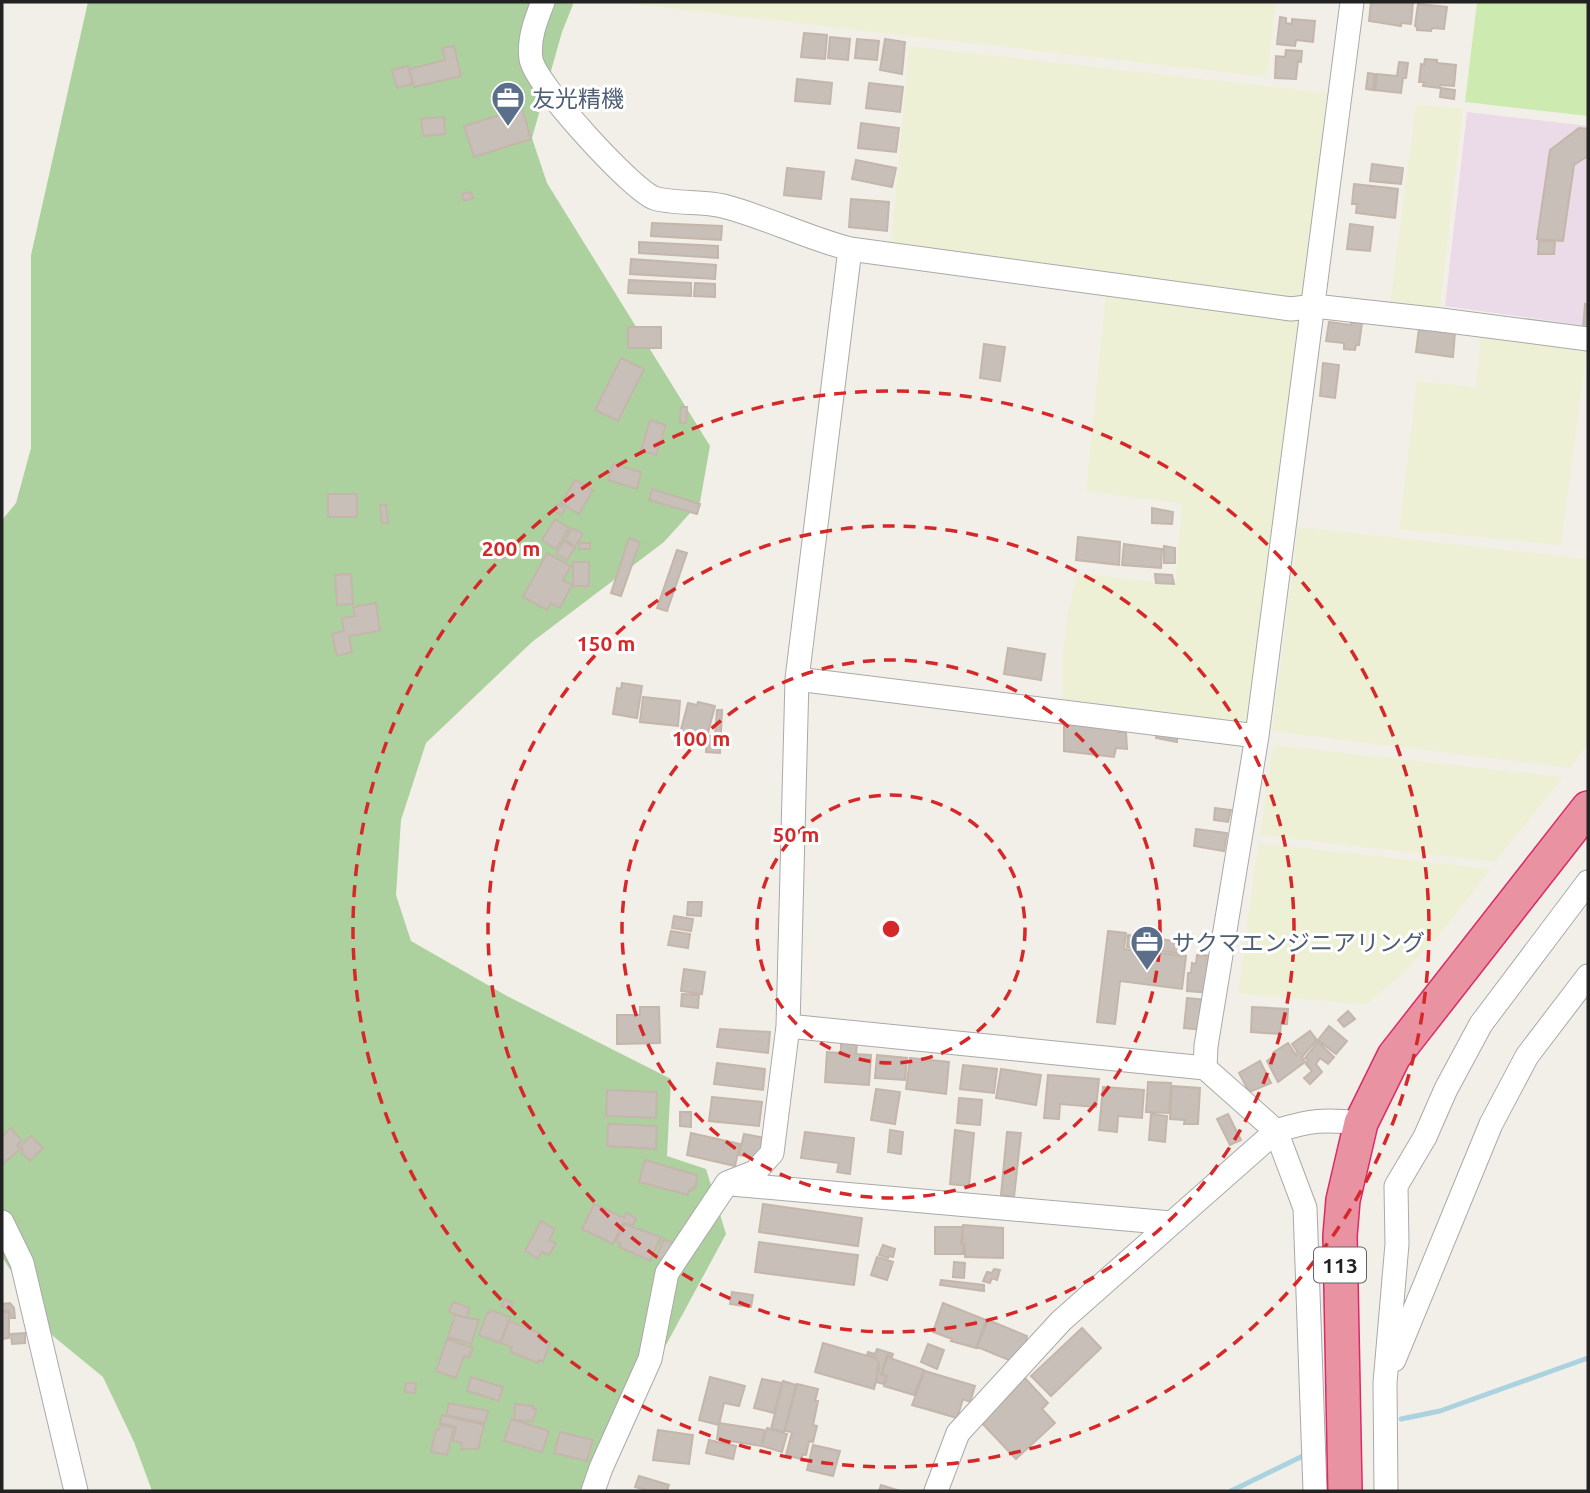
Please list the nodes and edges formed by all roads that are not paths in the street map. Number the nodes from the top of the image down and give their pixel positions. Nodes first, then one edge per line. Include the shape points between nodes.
1 (543, 2) edge
2 (1352, 2) edge
3 (850, 249) junction
4 (1314, 306) junction
5 (1588, 339) edge
6 (797, 679) junction
7 (1257, 736) junction
8 (1588, 808) edge
9 (1588, 882) edge
10 (1588, 976) edge
11 (788, 1026) junction
12 (1205, 1068) junction
13 (1361, 1123) junction
14 (1276, 1131) junction
15 (727, 1184) junction
16 (2, 1222) edge
17 (1171, 1223) junction
18 (1385, 1383) junction
19 (76, 1491) edge
20 (593, 1491) edge
21 (936, 1491) edge
22 (1315, 1491) edge
23 (1345, 1491) edge
24 (1386, 1491) edge

1 - 3 street via 534,24 531,60 544,84 568,116 653,197 722,206
2 - 4 street
3 - 4 street via 1291,309
3 - 6 street
4 - 5 street
4 - 7 street
6 - 7 street
6 - 11 street
7 - 12 street
8 - 13 highway, 113 via 1394,1056
9 - 18 street via 1481,1024 1396,1186 1397,1244
10 - 18 street via 1527,1056 1491,1124
11 - 12 street
11 - 15 street via 772,1153 755,1172
12 - 14 street
13 - 14 street via 1326,1119
13 - 23 highway, 113 via 1343,1200 1340,1236
14 - 17 street
14 - 22 street via 1304,1208
15 - 17 street
15 - 20 street via 667,1273 650,1359
16 - 19 street via 22,1263
17 - 21 street via 1060,1321 958,1433
18 - 24 street

